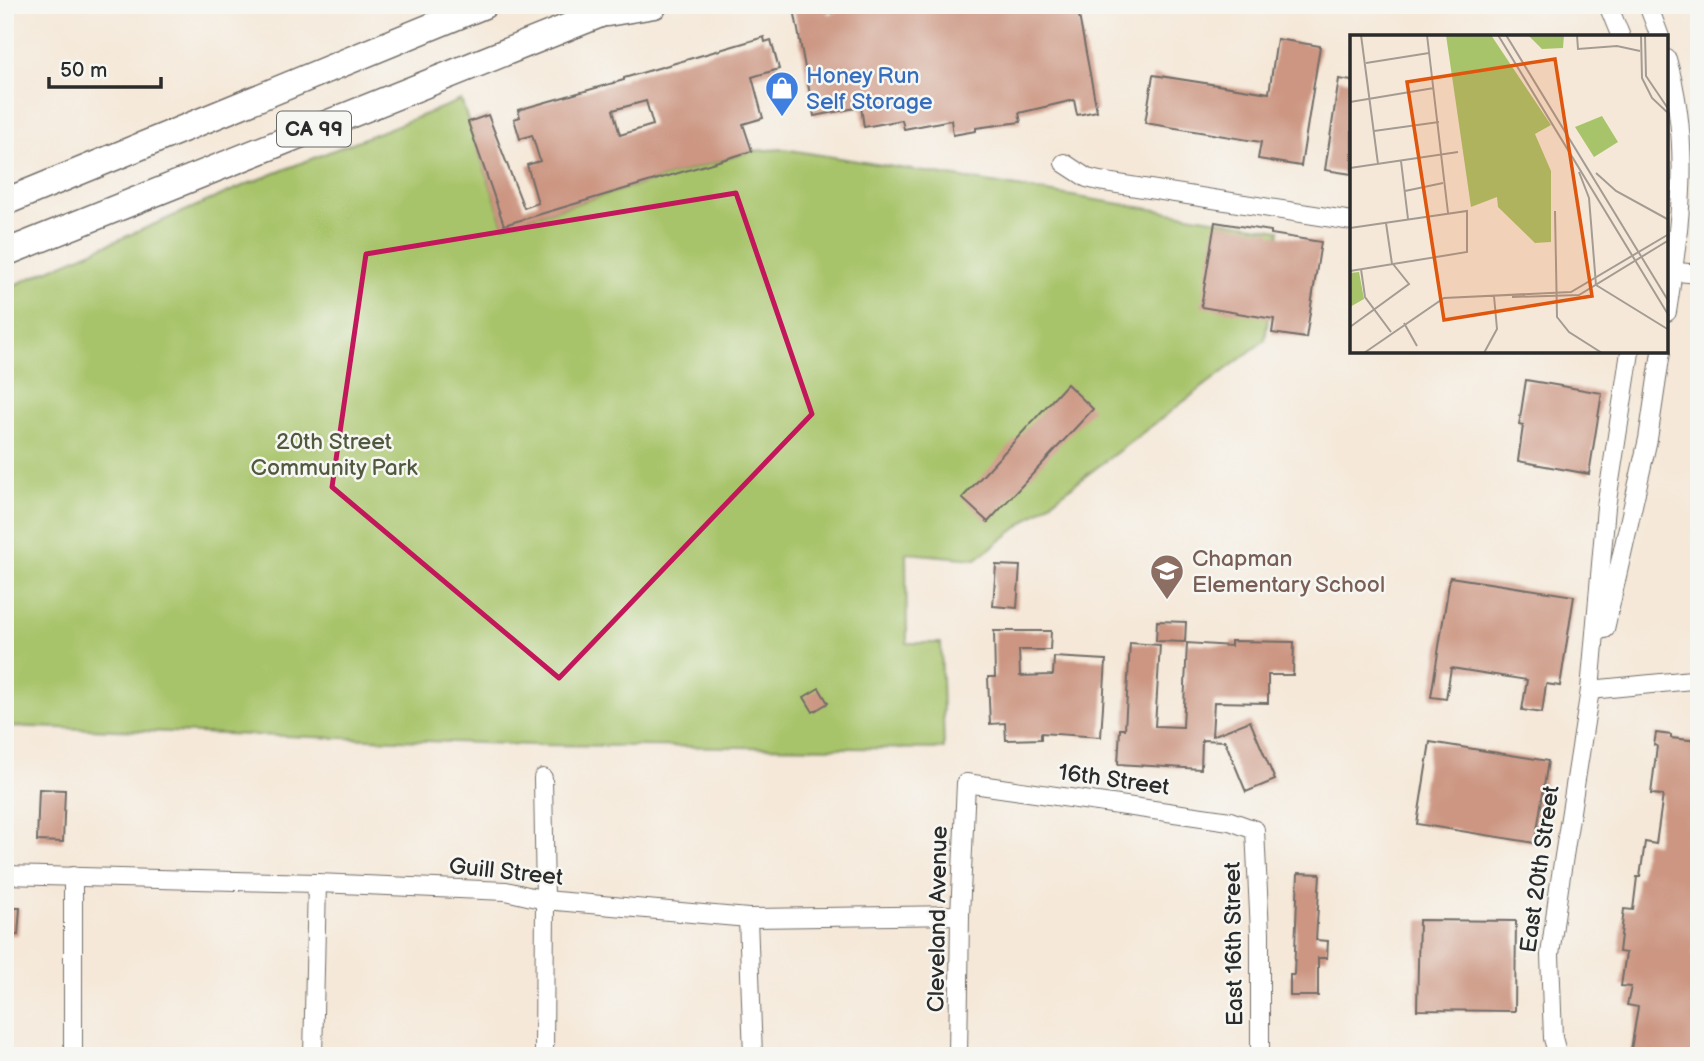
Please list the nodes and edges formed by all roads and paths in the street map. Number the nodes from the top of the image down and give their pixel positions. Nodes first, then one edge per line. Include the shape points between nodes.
1 (484, 5) edge
2 (654, 5) edge
3 (1608, 5) edge
4 (1648, 5) edge
5 (612, 9) edge
6 (1620, 35) edge
7 (1659, 35) edge
8 (1669, 66) edge
9 (1064, 163) dead end
10 (5, 202) edge
11 (1350, 221) edge
12 (5, 254) edge
13 (1670, 271) edge
14 (1699, 274) edge
15 (1630, 354) edge
16 (1661, 354) edge
17 (1699, 681) edge
18 (1590, 690) junction
19 (543, 778) dead end
20 (965, 783) joint
21 (1255, 830) joint
22 (5, 875) edge
23 (73, 876) junction
24 (317, 883) junction
25 (545, 900) junction
26 (960, 915) junction
27 (748, 918) junction
28 (73, 1056) edge
29 (313, 1056) edge
30 (544, 1056) edge
31 (753, 1056) edge
32 (958, 1056) edge
33 (1260, 1056) edge
34 (1558, 1056) edge

1 - 10 highway, CA 99
2 - 5 highway
3 - 6 street
4 - 7 street
5 - 12 highway, CA 99
8 - 13 street via 1682,146 1681,215
9 - 11 street via 1098,181
13 - 14 street
15 - 18 street, East 20th Street via 1606,507
16 - 18 street, East 20th Street via 1648,439
17 - 18 street
18 - 34 street, East 20th Street via 1550,956 1553,1038
19 - 25 street
20 - 21 street, 16th Street via 1230,821
20 - 26 street, Cleveland Avenue
21 - 33 street, East 16th Street
22 - 23 street, Guill Street
23 - 24 street, Guill Street
23 - 28 street
24 - 25 street, Guill Street via 506,891
24 - 29 street
25 - 27 street, Guill Street
25 - 30 street
26 - 27 street, Guill Street
26 - 32 street, Cleveland Avenue
27 - 31 street

